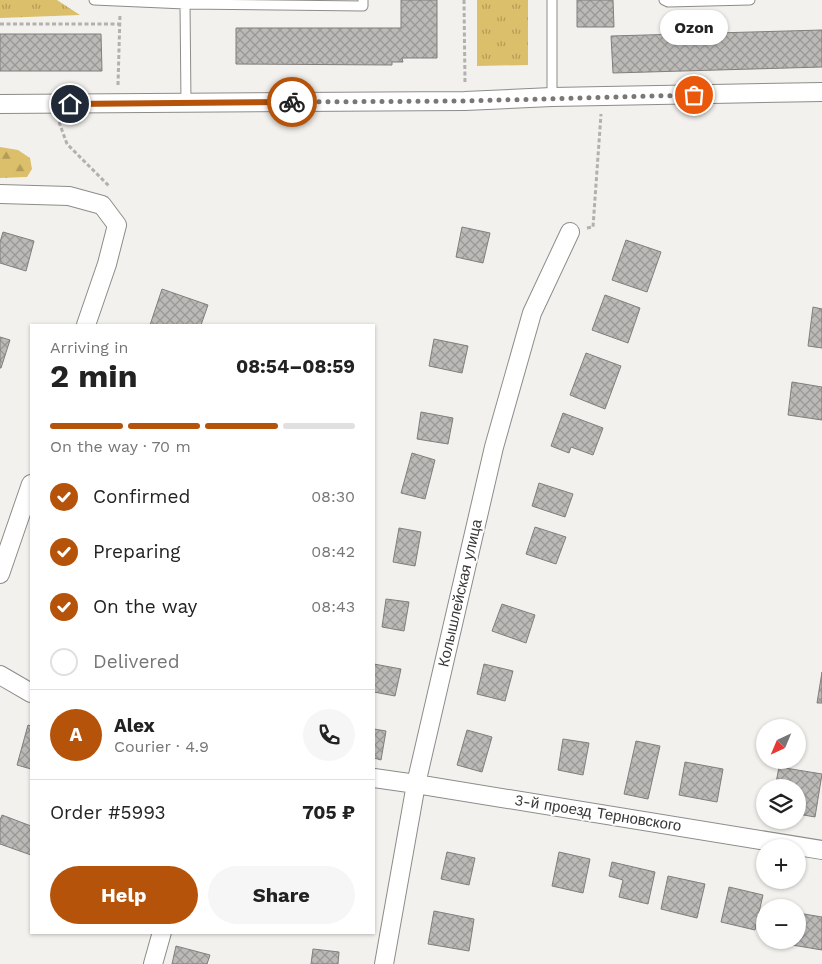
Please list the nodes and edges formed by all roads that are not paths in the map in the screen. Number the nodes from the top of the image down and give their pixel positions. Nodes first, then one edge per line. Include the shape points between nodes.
1 (94, 0) edge
2 (363, 0) edge
3 (552, 0) edge
4 (664, 0) edge
5 (750, 0) edge
6 (184, 2) edge
7 (822, 92) edge
8 (552, 97) junction
9 (186, 103) junction
10 (0, 104) edge
11 (0, 194) edge
12 (570, 232) road end
13 (86, 324) edge
14 (30, 487) edge
15 (0, 574) edge
16 (0, 675) edge
17 (30, 692) edge
18 (375, 778) edge
19 (416, 784) junction
20 (822, 850) edge
21 (161, 934) edge
22 (153, 964) edge
23 (384, 964) edge

1 - 6 lane
2 - 6 lane via 363,6
3 - 8 lane
4 - 5 lane
6 - 9 lane
7 - 8 street
8 - 9 street via 465,101
9 - 10 street
11 - 13 street via 69,196 102,205 117,225 108,264
12 - 19 street, Колышлейская улица via 532,313 494,447
14 - 15 street
16 - 17 street
18 - 19 street, 3-й проезд Терновского
19 - 20 street, 3-й проезд Терновского
19 - 23 street, Колышлейская улица
21 - 22 street

